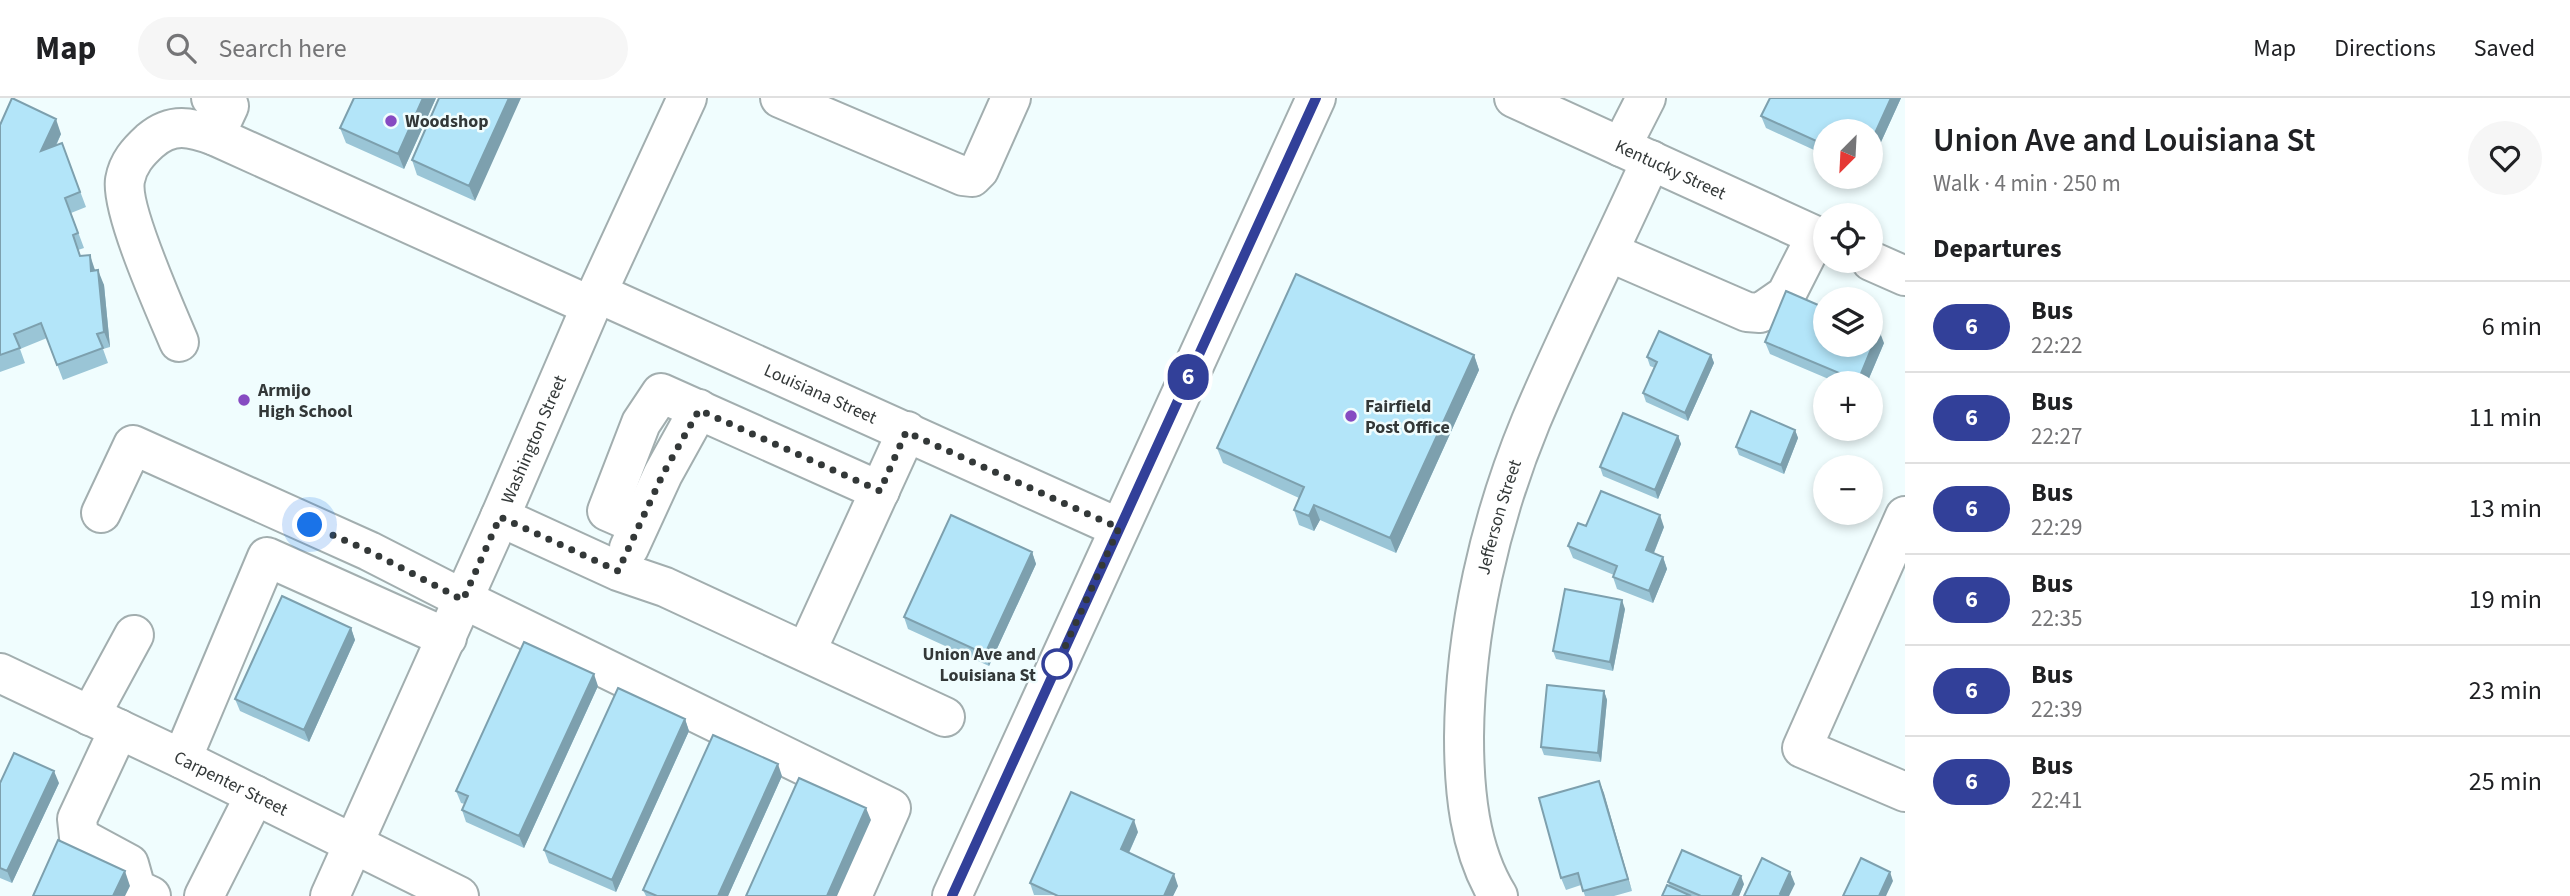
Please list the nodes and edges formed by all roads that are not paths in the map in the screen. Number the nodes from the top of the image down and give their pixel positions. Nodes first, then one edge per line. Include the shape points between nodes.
1 (211, 98) edge
2 (687, 98) edge
3 (780, 98) edge
4 (1011, 98) edge
5 (1316, 98) edge
6 (1514, 98) edge
7 (1646, 98) edge
8 (215, 136) junction
9 (1636, 154) junction
10 (1813, 234) edge
11 (1813, 251) edge
12 (1609, 252) junction
13 (594, 299) junction
14 (179, 342) dead end
15 (906, 432) junction
16 (880, 491) junction
17 (101, 513) dead end
18 (1905, 516) edge
19 (500, 517) junction
20 (1119, 528) junction
21 (618, 571) junction
22 (463, 600) junction
23 (134, 635) dead end
24 (447, 638) junction
25 (806, 652) junction
26 (0, 673) edge
27 (945, 717) dead end
28 (104, 722) junction
29 (182, 759) junction
30 (1905, 792) edge
31 (255, 795) junction
32 (354, 846) junction
33 (1482, 890) edge
34 (957, 894) edge
35 (151, 896) edge
36 (204, 896) edge
37 (330, 896) edge
38 (459, 896) edge
39 (852, 896) edge

1 - 8 street via 229,106
2 - 13 street, Washington Street
3 - 4 street via 972,177
5 - 20 street
6 - 9 street, Kentucky Street
7 - 9 street, Jefferson Street
8 - 13 street, Louisiana Street
8 - 14 street, Louisiana Street via 189,127 159,133 134,155 124,181 129,211
9 - 10 street, Kentucky Street
9 - 12 street, Jefferson Street
11 - 12 street via 1786,295 1760,313 1746,312
12 - 33 street, Jefferson Street via 1531,422 1500,509 1476,610 1464,708 1464,779
13 - 15 street, Louisiana Street
13 - 19 street, Washington Street
15 - 16 street
15 - 20 street, Louisiana Street
16 - 21 street via 699,410 663,474 623,518
16 - 25 street
17 - 22 street via 133,444 369,551
18 - 30 street via 1802,748
19 - 21 street
19 - 22 street, Washington Street
20 - 34 street
21 - 25 street via 666,587
22 - 24 street, Washington Street
22 - 39 street via 891,808
23 - 28 street
24 - 29 street via 267,556
24 - 32 street, Washington Street
25 - 27 street
26 - 28 street, Carpenter Street
28 - 29 street, Carpenter Street
28 - 35 street via 77,819 79,837 129,864 136,889
29 - 31 street, Carpenter Street
31 - 32 street, Carpenter Street
31 - 36 street
32 - 37 street, Washington Street
32 - 38 street, Carpenter Street

